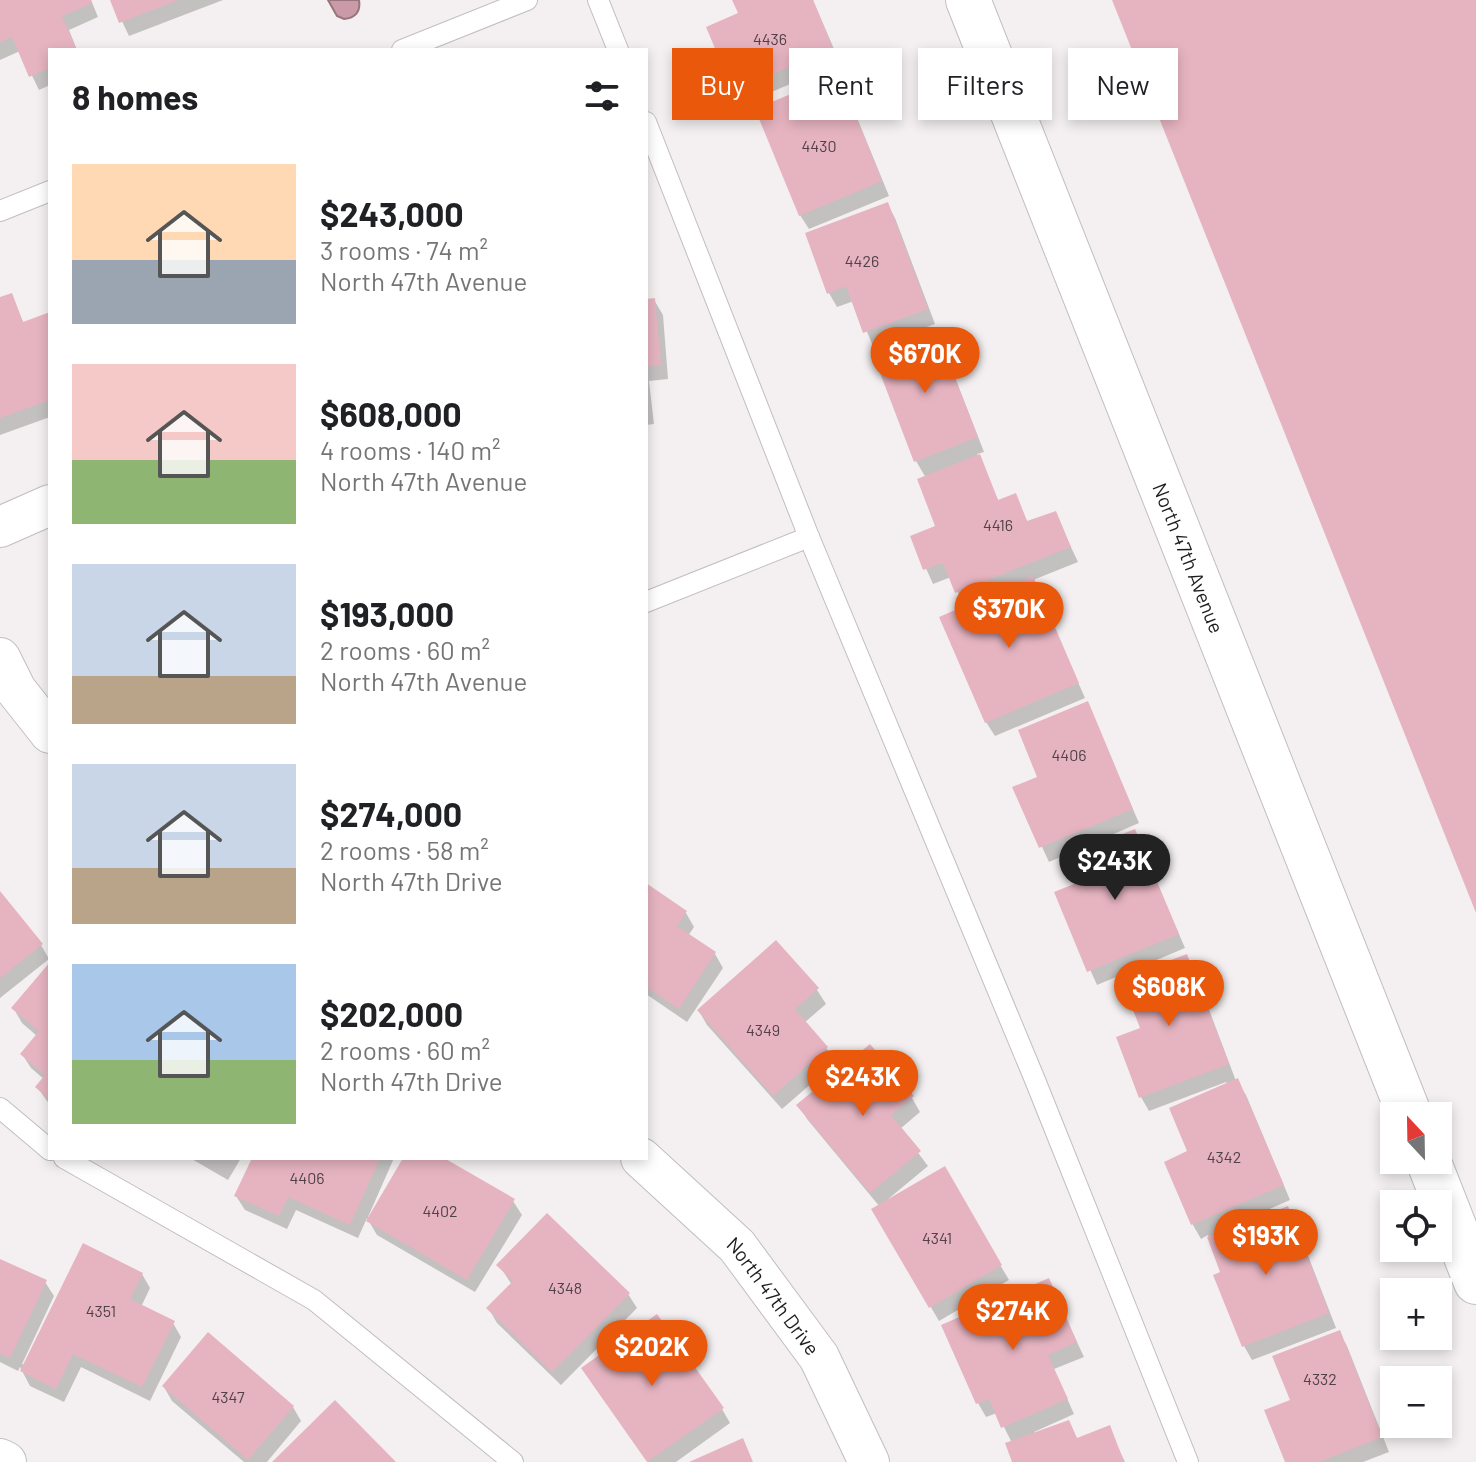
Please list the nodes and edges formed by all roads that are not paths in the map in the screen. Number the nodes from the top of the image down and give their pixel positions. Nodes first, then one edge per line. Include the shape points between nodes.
1 (527, 0) edge
2 (598, 0) edge
3 (968, 0) edge
4 (407, 48) edge
5 (617, 48) edge
6 (648, 127) edge
7 (48, 192) edge
8 (0, 211) edge
9 (48, 506) edge
10 (0, 527) edge
11 (809, 537) junction
12 (648, 601) edge
13 (0, 658) edge
14 (48, 730) edge
15 (1404, 1102) edge
16 (0, 1108) edge
17 (48, 1148) edge
18 (68, 1160) edge
19 (643, 1160) edge
20 (1434, 1174) edge
21 (1476, 1282) edge
22 (0, 1459) edge
23 (6, 1462) edge
24 (513, 1462) edge
25 (869, 1462) edge
26 (1188, 1462) edge

1 - 4 lane
2 - 5 lane
3 - 15 street, North 47th Avenue
6 - 11 lane
7 - 8 lane
9 - 10 street
11 - 12 lane
11 - 26 lane
13 - 14 street via 16,690
16 - 17 lane
18 - 24 lane via 314,1300
19 - 25 street, North 47th Drive via 737,1246 819,1357
20 - 21 street
22 - 23 street

